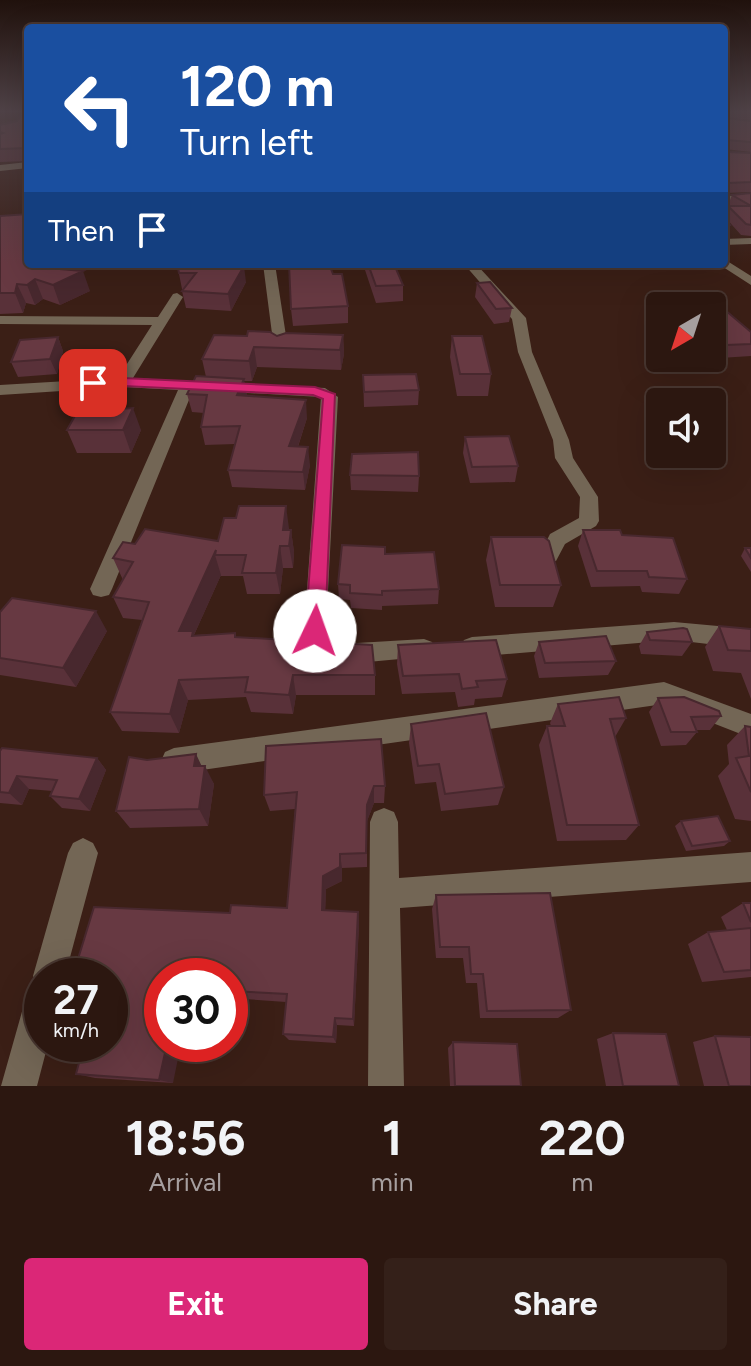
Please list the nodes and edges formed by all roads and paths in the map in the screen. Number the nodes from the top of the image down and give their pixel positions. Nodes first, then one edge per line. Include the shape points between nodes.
1 (24, 165) edge
2 (0, 168) edge
3 (751, 198) edge
4 (728, 199) edge
5 (751, 241) edge
6 (728, 242) edge
7 (728, 266) edge
8 (270, 268) edge
9 (474, 268) edge
10 (751, 281) edge
11 (177, 297) dead end
12 (0, 320) edge
13 (162, 321) junction
14 (281, 349) edge
15 (123, 382) junction
16 (187, 386) junction
17 (0, 390) edge
18 (549, 556) edge
19 (101, 589) dead end
20 (751, 639) edge
21 (751, 726) edge
22 (158, 763) edge
23 (384, 822) dead end
24 (83, 853) dead end
25 (751, 867) edge
26 (385, 894) junction
27 (54, 958) edge
28 (25, 1062) edge
29 (19, 1086) edge
30 (386, 1086) edge

1 - 2 street
3 - 4 street
5 - 6 street
7 - 10 street
8 - 14 street
9 - 18 street via 519,318 525,352 564,458 589,497 589,521 557,539
11 - 13 street
12 - 13 street
13 - 15 street
15 - 16 street
15 - 17 street
16 - 19 street
16 - 20 street via 315,391 330,397 315,631 321,642 357,653 674,631
21 - 22 street via 664,693
23 - 26 street
24 - 27 street
25 - 26 street
26 - 30 street
28 - 29 street

